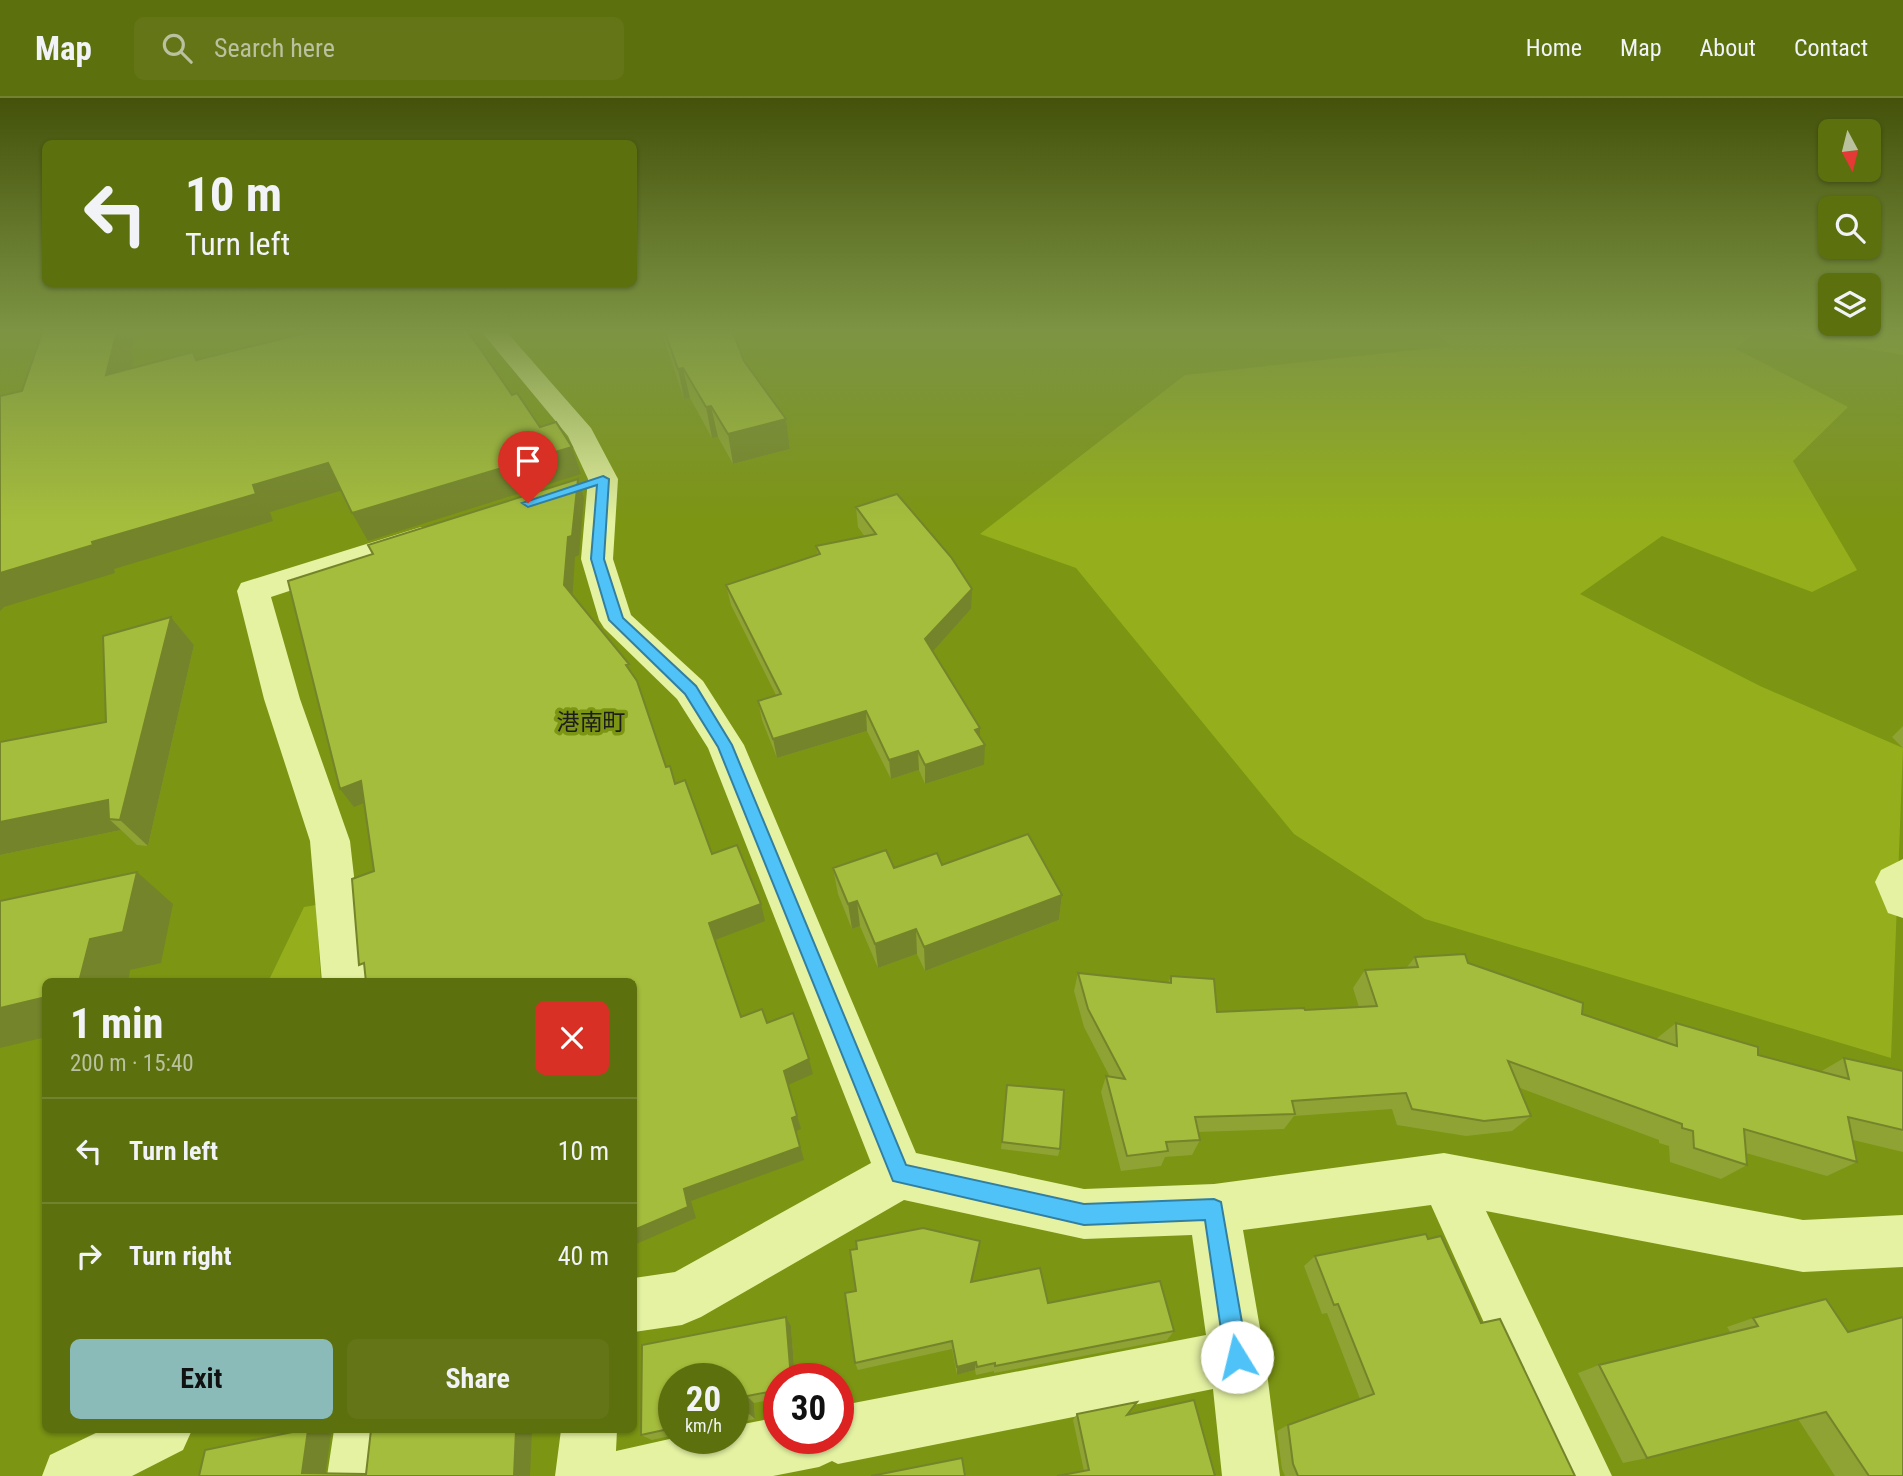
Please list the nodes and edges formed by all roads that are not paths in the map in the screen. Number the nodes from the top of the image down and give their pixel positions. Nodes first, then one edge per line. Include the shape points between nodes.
1 (547, 394) edge
2 (603, 479) junction
3 (564, 492) edge
4 (447, 529) edge
5 (1903, 876) edge
6 (1903, 900) edge
7 (344, 978) edge
8 (900, 1174) junction
9 (1444, 1178) junction
10 (1214, 1209) junction
11 (1903, 1241) edge
12 (637, 1305) edge
13 (1237, 1357) junction
14 (854, 1432) edge
15 (157, 1433) edge
16 (362, 1433) edge
17 (589, 1433) edge
18 (763, 1449) edge
19 (71, 1476) edge
20 (356, 1476) edge
21 (584, 1476) edge
22 (627, 1476) edge
23 (1251, 1476) edge
24 (1583, 1476) edge

1 - 2 street via 581,434
2 - 3 street
2 - 8 street via 597,559 616,620 690,690 725,745
4 - 7 street via 253,591 282,699 330,841
5 - 6 street via 1896,881
8 - 10 street via 1084,1214
8 - 12 street via 682,1298
9 - 10 street
9 - 11 street via 1803,1246
9 - 24 street
10 - 13 street
13 - 14 street
13 - 23 street
15 - 19 street
16 - 20 street
17 - 21 street
18 - 22 street

